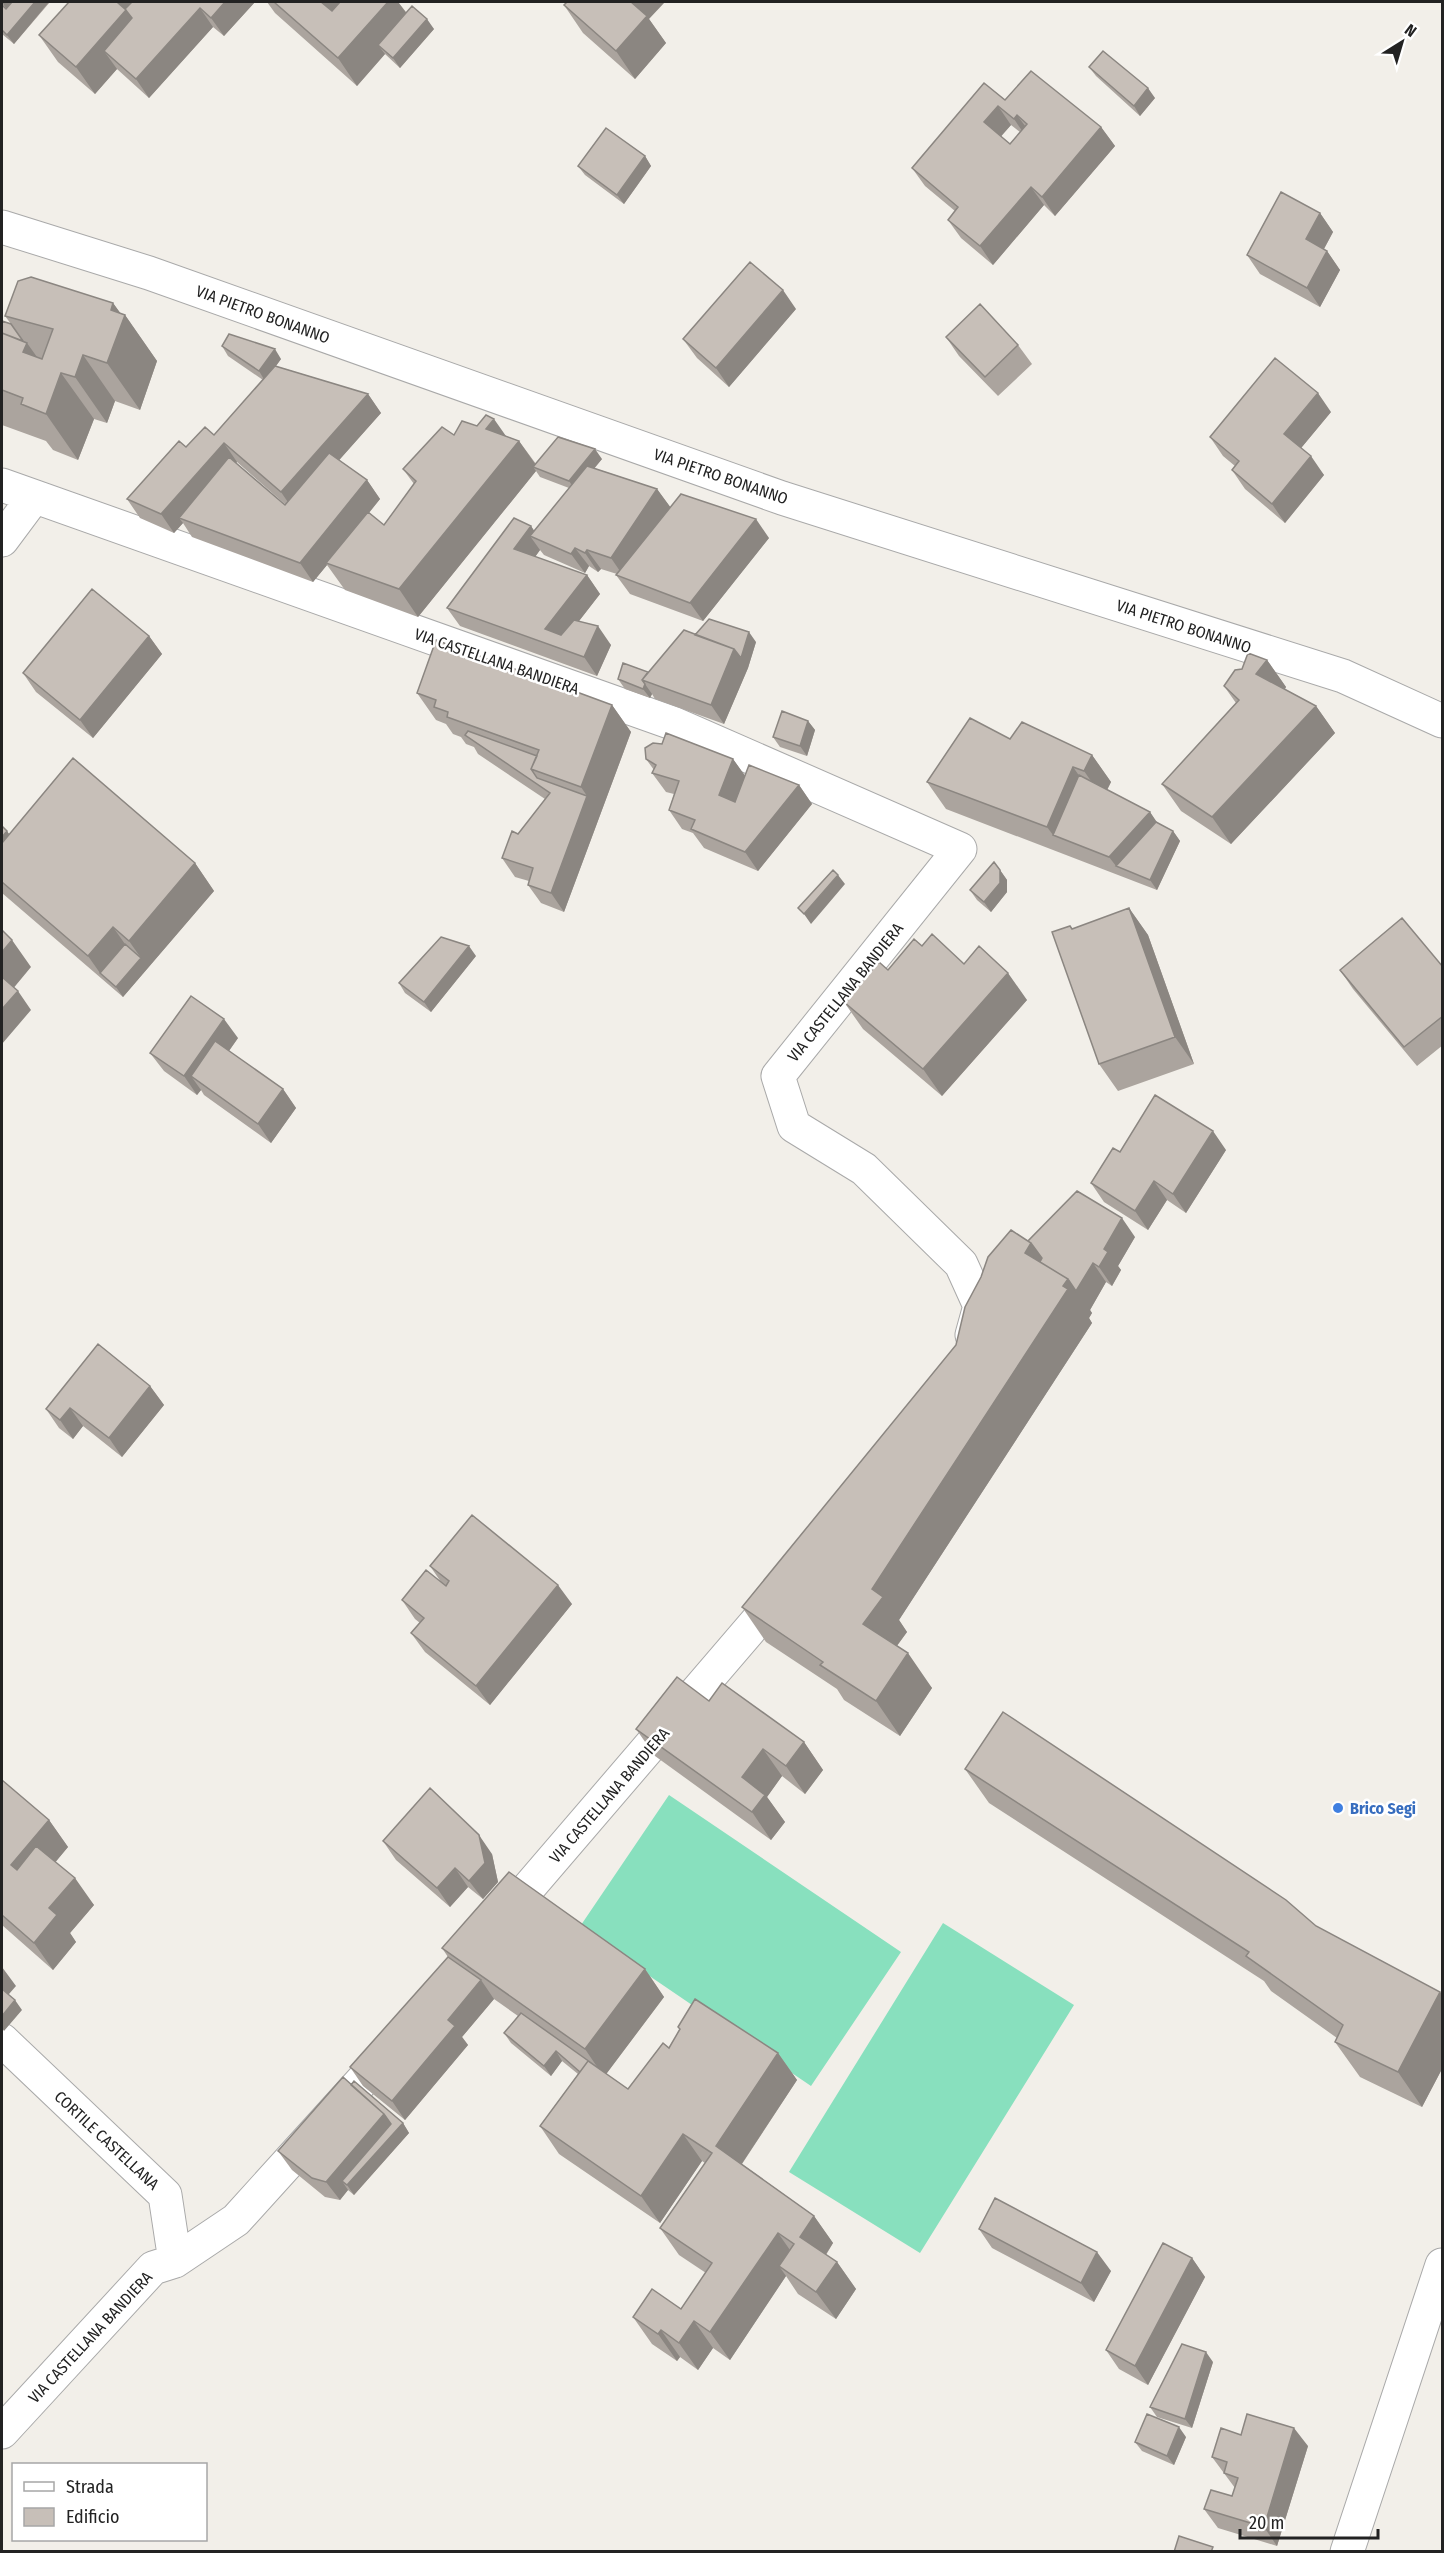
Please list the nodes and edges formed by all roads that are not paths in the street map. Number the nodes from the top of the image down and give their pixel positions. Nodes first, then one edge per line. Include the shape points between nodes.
1 (2, 227) edge
2 (2, 485) edge
3 (34, 497) junction
4 (2, 540) edge
5 (1443, 721) edge
6 (964, 1367) edge
7 (799, 1573) edge
8 (481, 1944) edge
9 (411, 2025) edge
10 (2, 2040) edge
11 (175, 2261) junction
12 (1443, 2265) edge
13 (2, 2432) edge
14 (1347, 2552) edge

1 - 5 street, VIA PIETRO BONANNO via 149,273 782,498 1343,676
2 - 3 street, VIA CASTELLANA BANDIERA
3 - 4 street
3 - 6 street, VIA CASTELLANA BANDIERA via 675,724 960,849 778,1076 794,1126 864,1169 961,1263 980,1306
7 - 8 street, VIA CASTELLANA BANDIERA
9 - 11 street, VIA CASTELLANA BANDIERA via 236,2220
10 - 11 street, CORTILE CASTELLANA via 165,2195
11 - 13 street, VIA CASTELLANA BANDIERA via 153,2268
12 - 14 street

